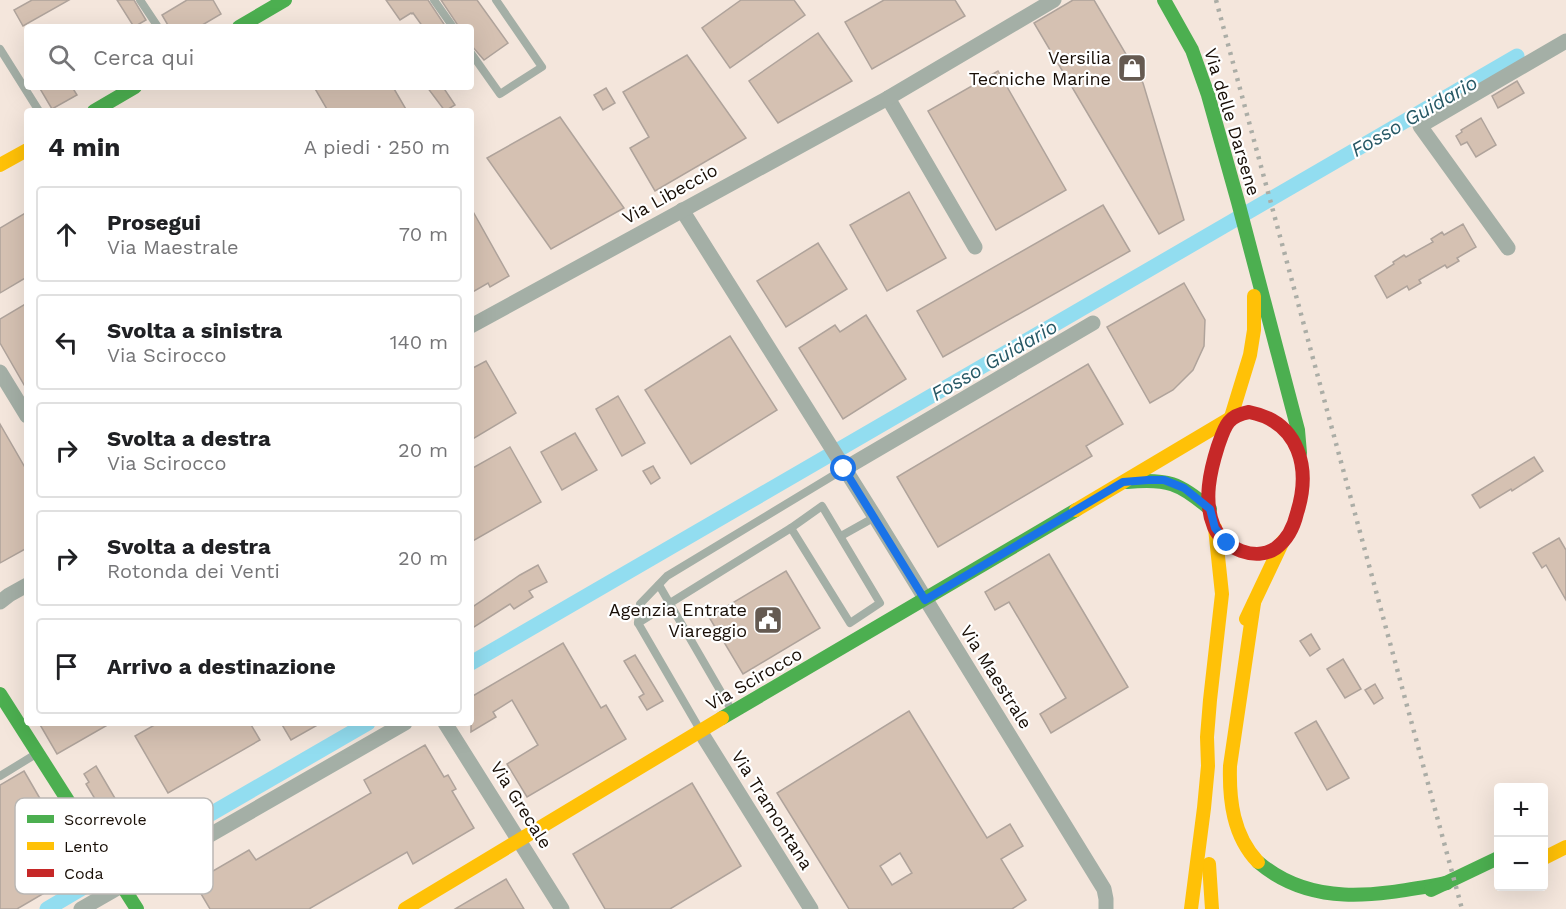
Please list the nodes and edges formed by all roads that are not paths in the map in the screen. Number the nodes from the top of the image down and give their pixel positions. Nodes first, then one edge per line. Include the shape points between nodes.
1 (140, 0) edge
2 (285, 0) edge
3 (434, 0) edge
4 (496, 0) edge
5 (1054, 0) edge
6 (1164, 0) edge
7 (156, 24) edge
8 (244, 24) edge
9 (451, 24) edge
10 (1566, 41) edge
11 (0, 49) edge
12 (474, 57) edge
13 (24, 87) edge
14 (26, 90) edge
15 (130, 90) edge
16 (888, 98) junction
17 (37, 108) edge
18 (99, 108) edge
19 (24, 152) edge
20 (0, 165) edge
21 (682, 210) junction
22 (975, 247) dead end
23 (1508, 248) dead end
24 (1253, 259) junction
25 (1094, 323) dead end
26 (474, 324) edge
27 (0, 372) edge
28 (24, 411) edge
29 (1230, 418) junction
30 (1300, 453) junction
31 (843, 466) junction
32 (1123, 482) junction
33 (1210, 509) junction
34 (875, 517) junction
35 (791, 528) junction
36 (1215, 528) junction
37 (841, 536) junction
38 (1283, 541) junction
39 (659, 585) junction
40 (24, 587) edge
41 (3, 598) edge
42 (925, 600) junction
43 (670, 603) junction
44 (1254, 603) junction
45 (638, 622) junction
46 (1231, 664) dead end
47 (1225, 689) dead end
48 (0, 694) edge
49 (733, 712) junction
50 (400, 726) edge
51 (447, 726) edge
52 (700, 731) junction
53 (37, 753) junction
54 (1208, 766) junction
55 (0, 776) edge
56 (66, 798) edge
57 (1204, 808) junction
58 (213, 834) edge
59 (520, 840) junction
60 (1566, 847) edge
61 (1548, 856) edge
62 (1494, 860) edge
63 (1415, 893) junction
64 (108, 894) edge
65 (127, 894) edge
66 (1185, 905) edge
67 (1400, 905) dead end
68 (81, 909) edge
69 (137, 909) edge
70 (405, 909) edge
71 (562, 909) edge
72 (811, 909) edge
73 (1106, 909) edge
74 (1212, 909) edge

1 - 7 lane
2 - 8 main road
3 - 9 lane
4 - 12 lane via 542,67 500,94
5 - 16 street, Via Libeccio
6 - 24 main road, Via delle Darsene via 1202,75
10 - 23 street via 1420,126
11 - 13 lane
14 - 17 lane
15 - 18 main road
16 - 21 street, Via Libeccio
16 - 22 street
19 - 20 main road
21 - 26 street, Via Libeccio
21 - 31 street, Via Maestrale
24 - 29 main road, Via delle Darsene via 1253,333 1248,363
24 - 30 main road, Via delle Darsene via 1298,430
25 - 31 street
27 - 28 street
29 - 30 main road via 1249,412 1269,417 1283,428
29 - 32 main road, Via Scirocco
29 - 33 main road via 1212,464
30 - 38 main road via 1300,503 1292,529
31 - 34 street, Via Maestrale
31 - 39 lane
32 - 33 main road, Via Scirocco via 1171,482
32 - 42 main road, Via Scirocco
33 - 36 main road
34 - 37 lane
34 - 42 street, Via Maestrale
35 - 37 lane via 822,506
35 - 37 lane via 850,623 880,603
35 - 43 lane
36 - 38 main road via 1231,546 1248,553 1270,552
36 - 54 main road via 1221,605 1210,700
38 - 44 main road
39 - 43 lane
39 - 45 lane via 640,604
40 - 41 street
42 - 49 main road, Via Scirocco
42 - 73 street, Via Maestrale via 1104,889
43 - 45 lane
43 - 49 lane
44 - 46 main road
44 - 63 main road via 1229,779 1231,809 1244,844 1268,873 1306,894 1348,898
45 - 52 lane
47 - 54 main road
48 - 53 main road
49 - 52 main road, Via Scirocco
50 - 58 street
51 - 59 street, Via Grecale
52 - 59 main road, Via Scirocco
52 - 72 street, Via Tramontana
53 - 55 lane
53 - 56 main road
54 - 57 main road
57 - 66 main road
57 - 74 main road
59 - 70 main road, Via Scirocco
59 - 71 street, Via Grecale
60 - 61 main road
62 - 63 main road via 1447,883
63 - 67 main road
64 - 68 street
65 - 69 main road

